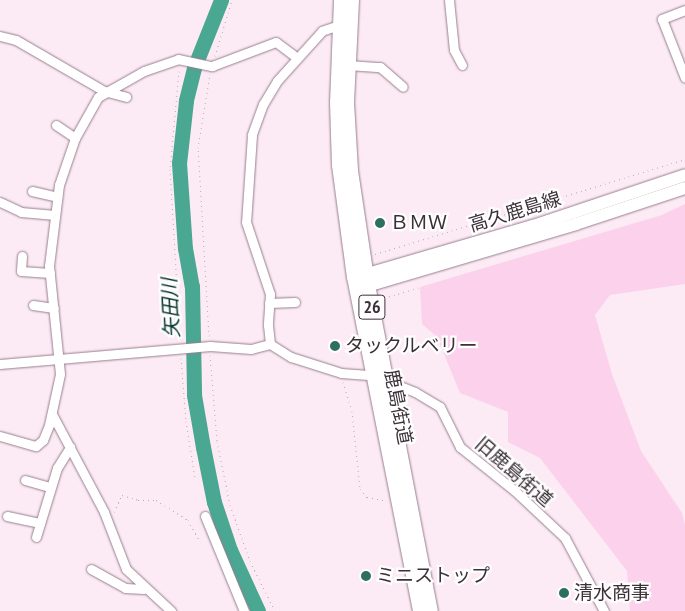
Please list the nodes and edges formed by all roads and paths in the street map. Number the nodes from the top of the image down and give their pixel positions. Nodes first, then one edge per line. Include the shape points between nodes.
1 (232, 0) edge
2 (341, 0) edge
3 (352, 0) edge
4 (449, 0) edge
5 (685, 10) edge
6 (339, 25) junction
7 (0, 36) edge
8 (297, 58) junction
9 (683, 64) edge
10 (348, 65) junction
11 (462, 65) dead end
12 (212, 66) junction
13 (179, 71) dead end
14 (685, 78) edge
15 (403, 87) dead end
16 (104, 91) junction
17 (126, 97) dead end
18 (56, 125) dead end
19 (75, 138) junction
20 (685, 159) edge
21 (685, 175) edge
22 (685, 188) edge
23 (32, 191) dead end
24 (57, 197) junction
25 (0, 202) edge
26 (55, 215) junction
27 (382, 252) dead end
28 (22, 256) dead end
29 (50, 272) junction
30 (361, 281) junction
31 (420, 287) dead end
32 (384, 298) dead end
33 (295, 302) dead end
34 (269, 303) junction
35 (33, 305) dead end
36 (54, 308) junction
37 (270, 344) junction
38 (210, 346) junction
39 (180, 348) junction
40 (60, 357) junction
41 (0, 364) edge
42 (336, 371) junction
43 (372, 375) junction
44 (386, 380) junction
45 (52, 414) junction
46 (0, 436) edge
47 (70, 446) junction
48 (195, 478) dead end
49 (26, 480) dead end
50 (50, 487) junction
51 (398, 499) junction
52 (7, 516) dead end
53 (205, 516) dead end
54 (107, 520) junction
55 (40, 523) junction
56 (36, 537) dead end
57 (200, 542) dead end
58 (91, 569) dead end
59 (144, 589) junction
60 (171, 611) edge
61 (244, 611) edge
62 (275, 611) edge
63 (420, 611) edge
64 (431, 611) edge
65 (604, 611) edge

1 - 12 path via 216,42
2 - 6 main road, 鹿島街道 / 26
3 - 10 main road, 26
4 - 11 street via 454,50
5 - 9 street via 662,19
6 - 8 street via 322,31
6 - 30 main road, 鹿島街道 / 26 via 339,165
7 - 16 street via 16,40
8 - 12 street via 273,42
8 - 34 street via 270,92 252,135 246,222 270,294
9 - 14 street
10 - 15 street via 380,66
10 - 30 main road, 26 via 351,171
12 - 16 street via 178,59
12 - 38 path via 198,148
13 - 39 path via 170,169
16 - 17 street
16 - 19 street
18 - 19 street
19 - 24 street via 62,170
20 - 27 path
21 - 30 main road, 高久鹿島線
22 - 30 main road, 高久鹿島線 via 576,224
23 - 24 street
24 - 26 street
25 - 26 street via 21,212
26 - 29 street
28 - 29 street via 21,271
29 - 36 street
30 - 43 main road, 鹿島街道 / 26
30 - 44 main road, 26
31 - 32 path
33 - 34 street
34 - 37 street
35 - 36 street
36 - 40 street
37 - 38 street via 251,349
37 - 42 street, 旧鹿島街道 via 291,357
38 - 39 street
38 - 62 path via 214,412 230,505 250,561
39 - 40 street
39 - 48 path
40 - 41 street
40 - 45 street
42 - 43 street, 旧鹿島街道
42 - 51 path via 349,398 362,492 378,501
43 - 44 street, 旧鹿島街道
43 - 51 main road, 鹿島街道 / 26
44 - 64 main road, 26
44 - 65 street, 旧鹿島街道 via 440,407 460,447 515,491 565,538
45 - 46 street via 40,445 25,445
45 - 47 street
47 - 50 street
47 - 54 street
49 - 50 street
50 - 55 street
51 - 63 main road, 鹿島街道 / 26
52 - 55 street
53 - 61 street
54 - 57 path via 122,495 138,500 156,500 188,520
54 - 59 street via 126,569
55 - 56 street
58 - 59 street via 125,588
59 - 60 street

